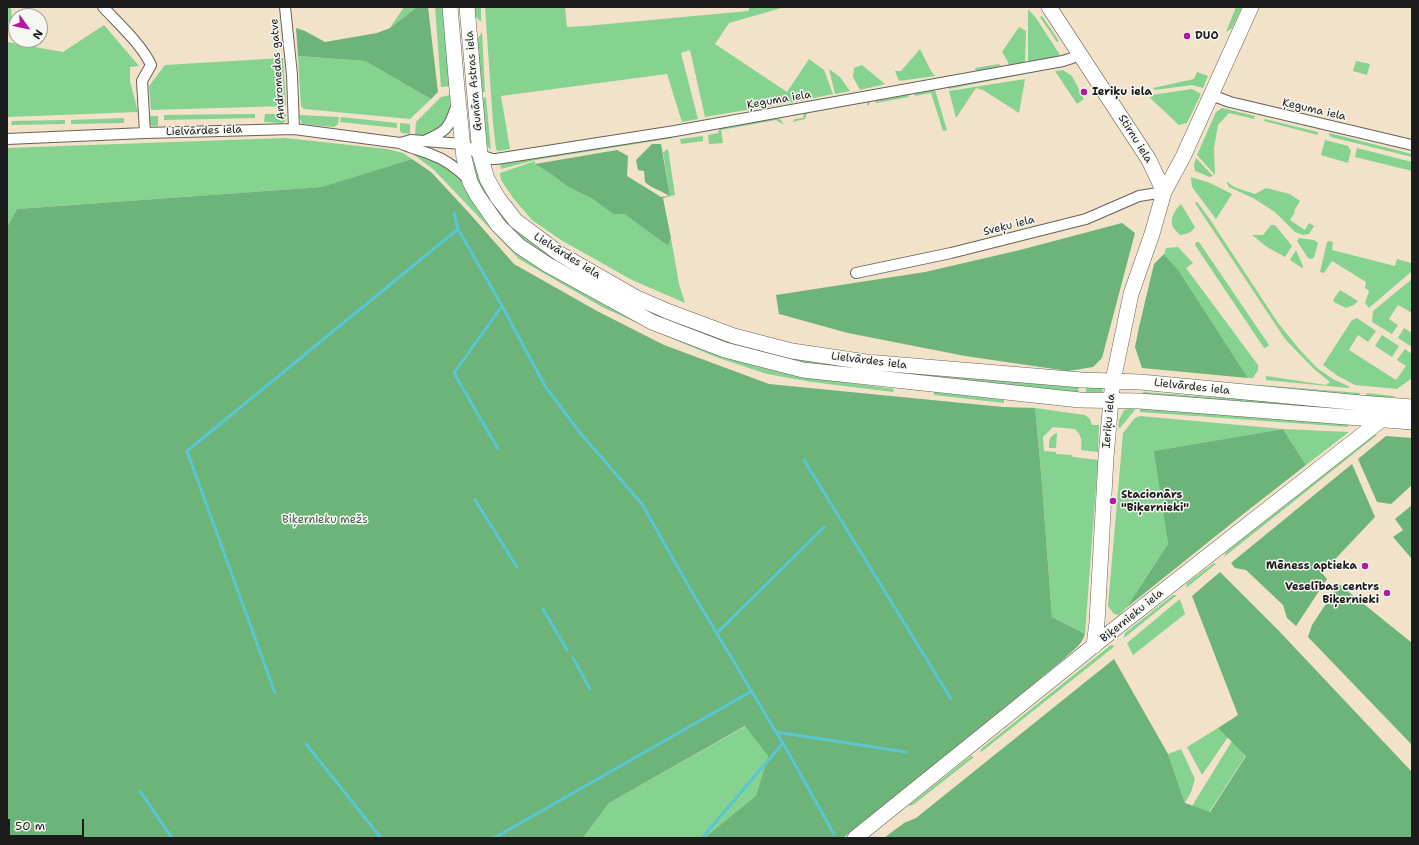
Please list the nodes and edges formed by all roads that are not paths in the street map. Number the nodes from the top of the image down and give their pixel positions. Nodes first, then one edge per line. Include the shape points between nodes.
1 (104, 7) edge
2 (285, 7) edge
3 (450, 7) edge
4 (467, 7) edge
5 (1048, 7) edge
6 (1251, 7) edge
7 (470, 42) junction
8 (453, 44) junction
9 (1079, 53) junction
10 (1211, 95) junction
11 (458, 101) junction
12 (294, 129) junction
13 (145, 133) junction
14 (7, 140) edge
15 (422, 142) junction
16 (400, 143) junction
17 (1412, 144) edge
18 (464, 152) junction
19 (430, 154) junction
20 (480, 155) junction
21 (470, 182) junction
22 (1164, 192) junction
23 (856, 273) dead end
24 (1113, 381) junction
25 (1111, 400) junction
26 (1409, 404) edge
27 (1380, 420) junction
28 (1412, 422) edge
29 (1094, 646) junction
30 (856, 838) edge

1 - 13 street via 148,58 150,65 142,81
2 - 12 street, Andromedas gatve
3 - 8 main road, Gunāra Astras iela
4 - 7 main road, Gunāra Astras iela
5 - 9 main road, Stirnu iela
6 - 10 main road, Ieriķu iela
7 - 8 main road
7 - 20 main road, Gunāra Astras iela
8 - 11 main road, Gunāra Astras iela
9 - 20 street, Ķeguma iela via 1063,61 675,131 496,159
9 - 22 main road, Stirnu iela via 1149,160
10 - 17 street, Ķeguma iela
10 - 22 main road, Ieriķu iela
11 - 15 street, Gunāra Astras iela via 453,118 446,129
11 - 18 main road, Gunāra Astras iela
12 - 13 street, Lielvārdes iela
12 - 16 street, Lielvārdes iela
13 - 14 street, Lielvārdes iela
15 - 16 street, Lielvārdes iela via 411,140
15 - 18 street, Lielvārdes iela
16 - 19 street, Lielvārdes iela
18 - 19 street
18 - 20 street
18 - 20 street
18 - 21 main road, Lielvārdes iela
19 - 21 street, Lielvārdes iela via 456,168
20 - 24 main road, Lielvārdes iela via 487,179 516,221 560,254 635,297 734,336 792,351 866,362
21 - 25 main road, Lielvārdes iela via 498,224 519,246 548,265 652,322 726,350 803,370 1080,400
22 - 23 street, Sveķu iela via 1139,196 1086,219 951,254
22 - 24 main road, Ieriķu iela via 1131,294
24 - 25 main road, Ieriķu iela
24 - 26 main road, Lielvārdes iela via 1329,400
25 - 27 main road, Lielvārdes iela
25 - 29 main road, Ieriķu iela
26 - 27 main road, Biķernieku iela
27 - 28 main road, Lielvārdes iela
27 - 29 main road, Biķernieku iela
29 - 30 main road, Biķernieku iela

